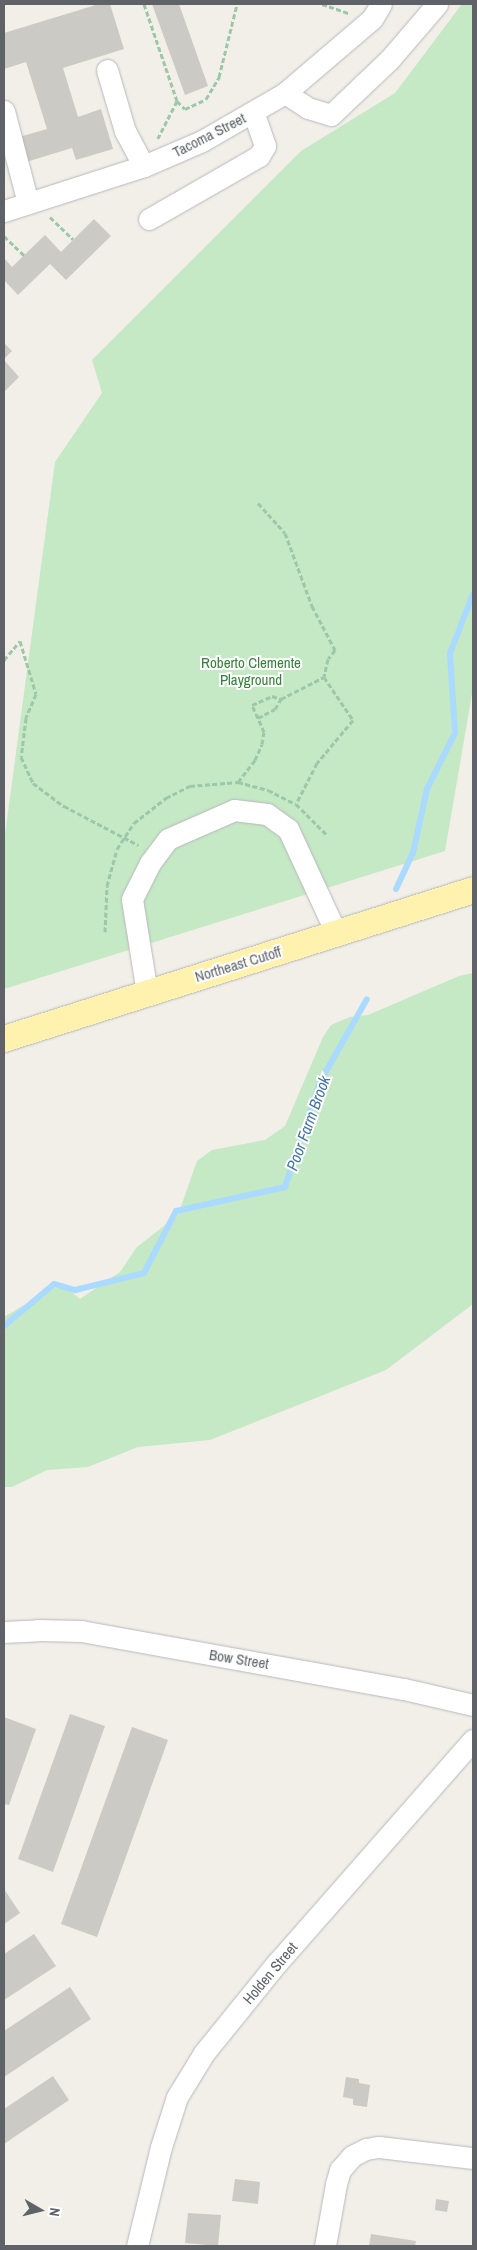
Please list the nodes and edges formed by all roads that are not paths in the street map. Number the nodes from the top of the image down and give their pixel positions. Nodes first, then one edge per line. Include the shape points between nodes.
1 (381, 4) edge
2 (437, 4) edge
3 (107, 70) dead end
4 (286, 93) junction
5 (4, 111) edge
6 (252, 112) junction
7 (144, 166) junction
8 (28, 203) junction
9 (4, 211) edge
10 (150, 219) dead end
11 (473, 890) edge
12 (336, 933) junction
13 (147, 992) junction
14 (4, 1039) edge
15 (4, 1632) edge
16 (473, 1705) edge
17 (473, 1740) edge
18 (473, 2158) edge
19 (137, 2246) edge
20 (325, 2246) edge

1 - 4 street, Tacoma Street via 372,19
2 - 4 street via 389,60 332,115 308,108
3 - 7 street via 125,131
4 - 6 street, Tacoma Street
5 - 8 street
6 - 7 street, Tacoma Street via 202,141
6 - 10 street via 265,146 259,156
7 - 8 street, Tacoma Street
8 - 9 street, Tacoma Street
11 - 12 main road, Northeast Cutoff
12 - 13 main road, Northeast Cutoff
12 - 13 street via 288,829 266,814 234,810 168,839 132,899
13 - 14 main road, Northeast Cutoff
15 - 16 street, Bow Street via 82,1631 404,1689
17 - 19 street, Holden Street via 277,1964 204,2053 177,2097
18 - 20 street via 379,2147 352,2156 340,2170

